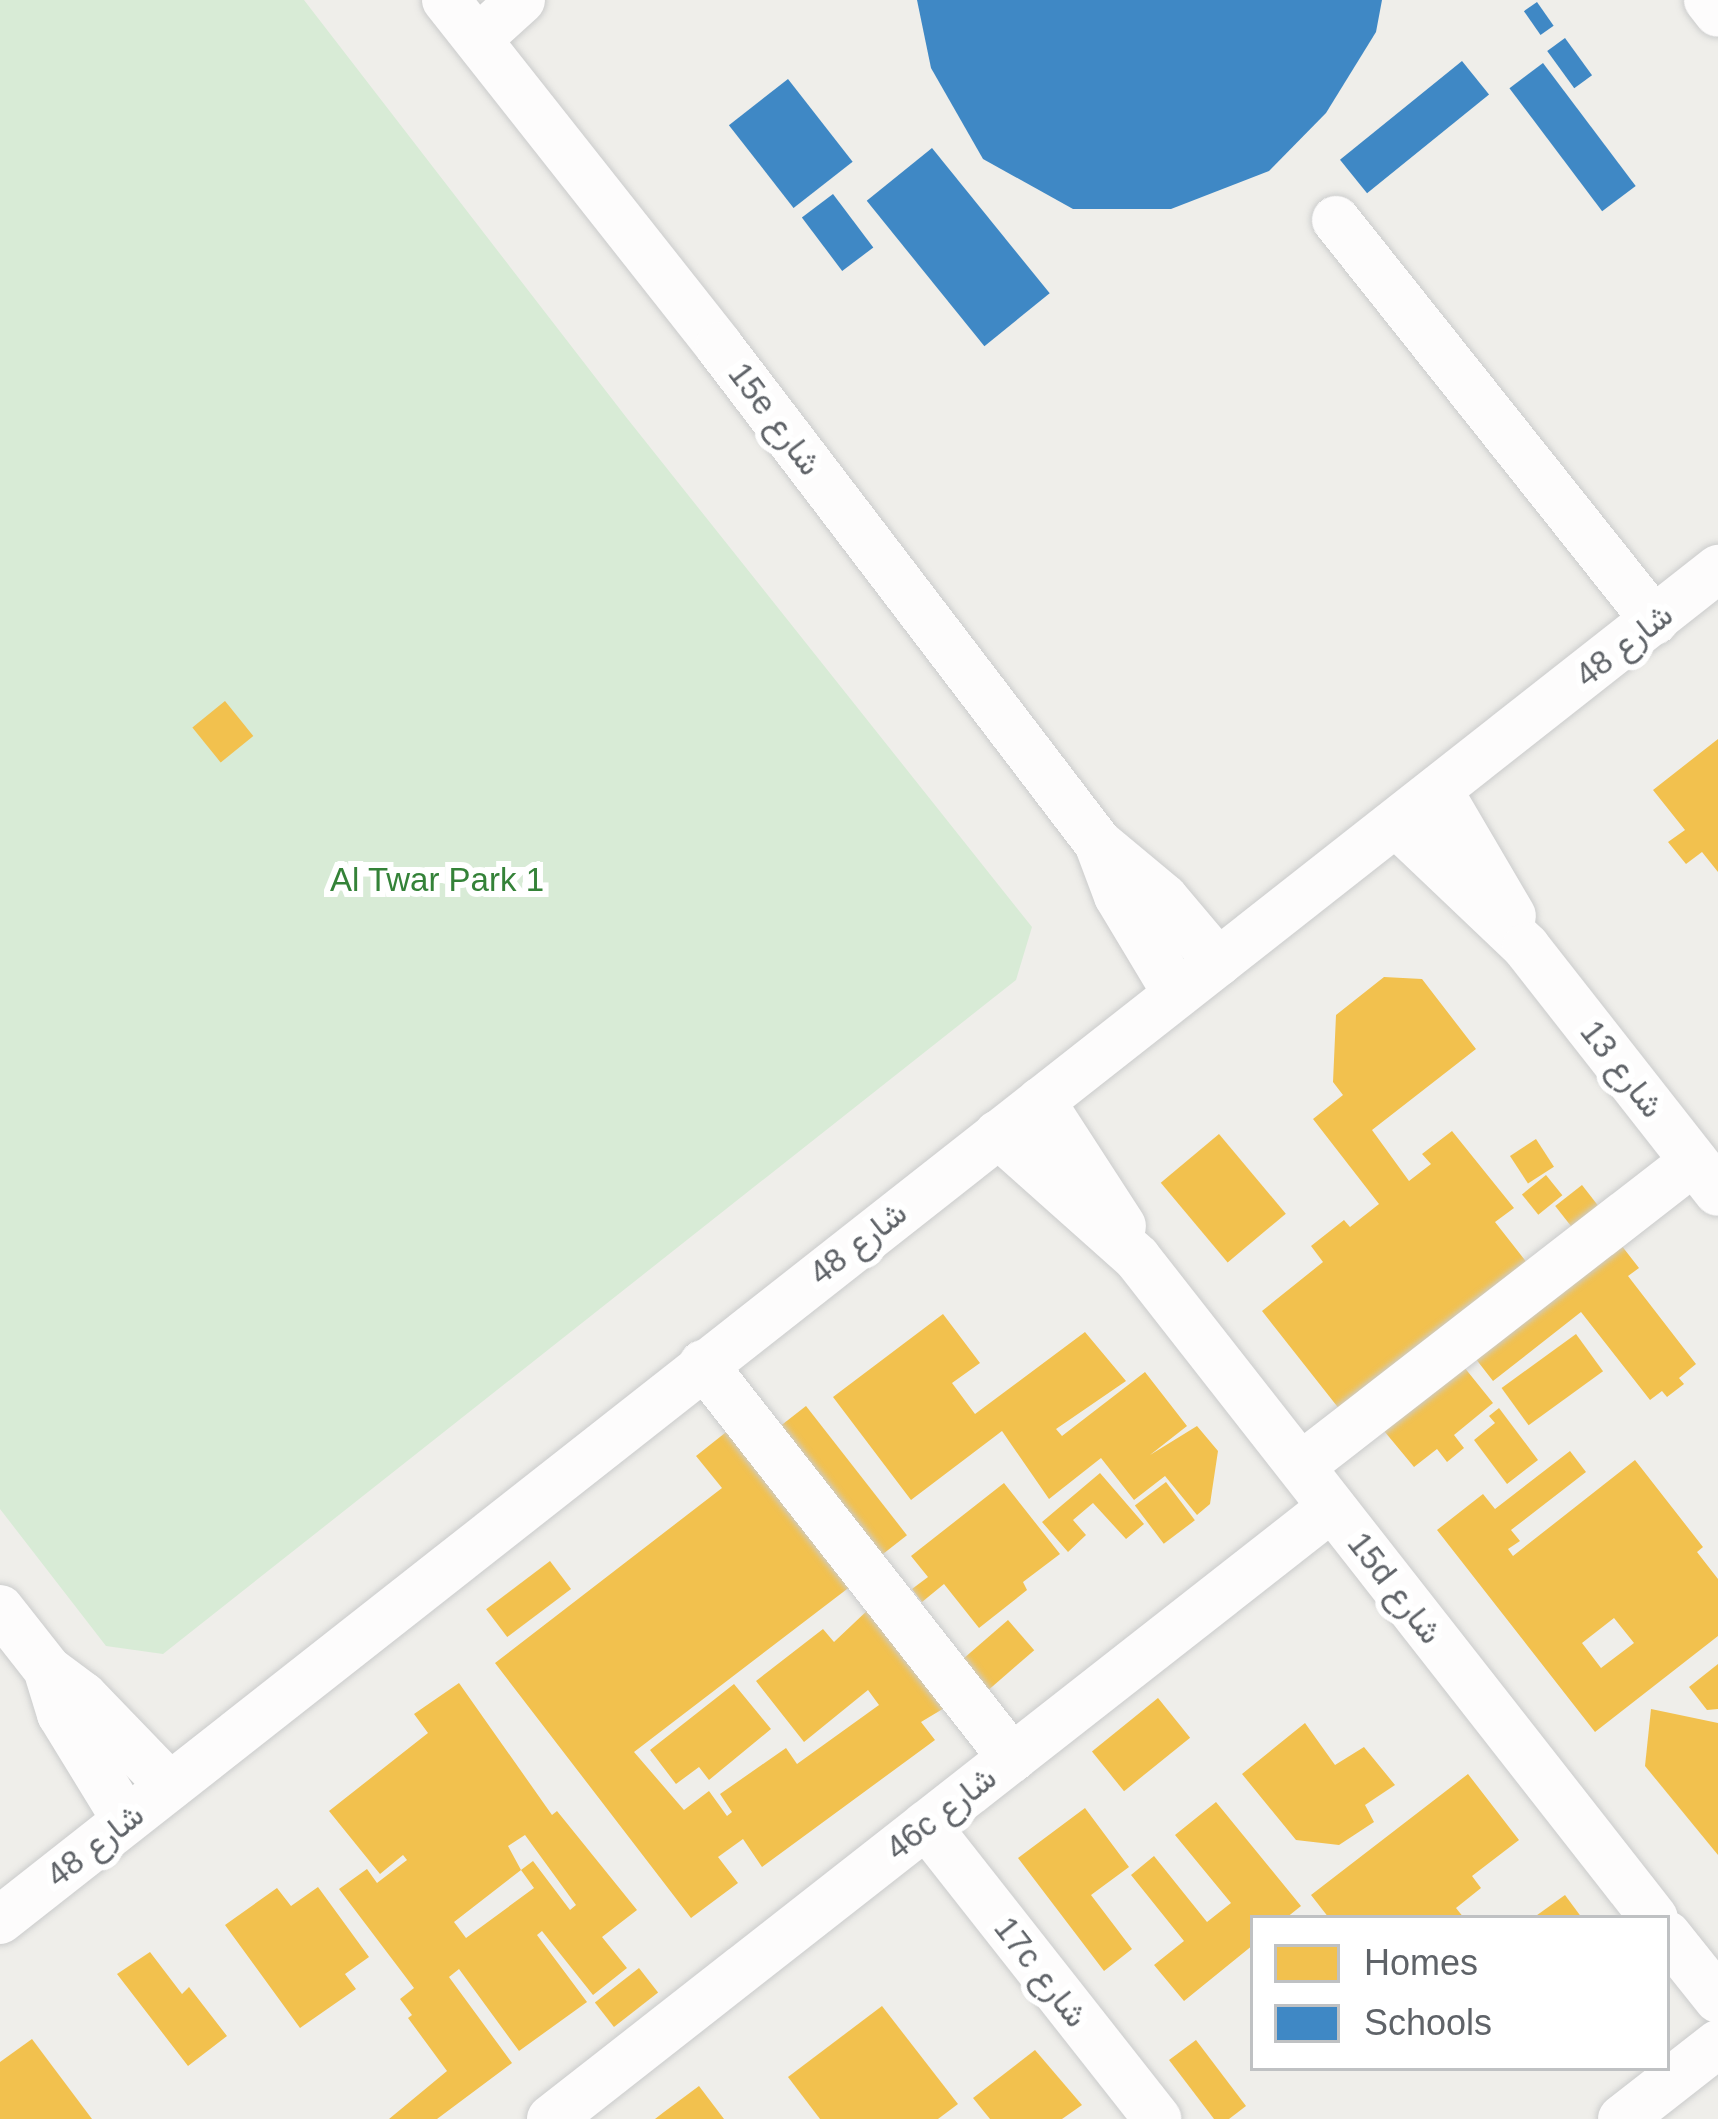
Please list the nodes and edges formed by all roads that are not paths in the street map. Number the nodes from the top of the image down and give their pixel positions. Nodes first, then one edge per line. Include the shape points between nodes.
1 (521, 0) edge
2 (1708, 0) edge
3 (458, 11) edge
4 (1718, 13) edge
5 (1336, 220) dead end
6 (1718, 569) edge
7 (1654, 621) junction
8 (1438, 790) junction
9 (1396, 823) junction
10 (1098, 843) junction
11 (1526, 947) junction
12 (1218, 962) junction
13 (1177, 994) junction
14 (1041, 1101) junction
15 (998, 1134) junction
16 (1706, 1176) edge
17 (1137, 1258) junction
18 (703, 1364) junction
19 (1301, 1466) junction
20 (1331, 1508) junction
21 (0, 1609) edge
22 (48, 1670) junction
23 (1012, 1758) junction
24 (170, 1786) junction
25 (126, 1820) junction
26 (926, 1826) junction
27 (1652, 1915) edge
28 (0, 1920) edge
29 (1670, 1939) edge
30 (1718, 2000) edge
31 (1718, 2044) edge
32 (550, 2119) edge
33 (1156, 2119) edge
34 (1622, 2119) edge

1 - 3 street
2 - 4 street
3 - 10 street, 15e شارع
5 - 7 street
6 - 7 street, شارع 48
7 - 8 street, شارع 48
8 - 9 street, شارع 48
8 - 11 street, شارع 13
9 - 11 street, شارع 13
9 - 12 street, شارع 48
10 - 12 street, 15e شارع via 1144,878
10 - 13 street, 15e شارع via 1118,896
11 - 16 street, شارع 13
12 - 13 street, شارع 48
13 - 14 street, شارع 48
14 - 15 street, شارع 48
14 - 17 street, 15d شارع
15 - 17 street, 15d شارع
15 - 18 street, شارع 48
16 - 19 street
17 - 19 street, 15d شارع
18 - 23 street
18 - 24 street, شارع 48
19 - 20 street, 15d شارع
20 - 23 street, 46c شارع
20 - 27 street, 15d شارع
21 - 22 street
22 - 24 street
22 - 25 street via 61,1714
23 - 26 street, 46c شارع
24 - 25 street, شارع 48
25 - 28 street, شارع 48
26 - 32 street, 46c شارع
26 - 33 street, 17c شارع
29 - 30 street
31 - 34 street

